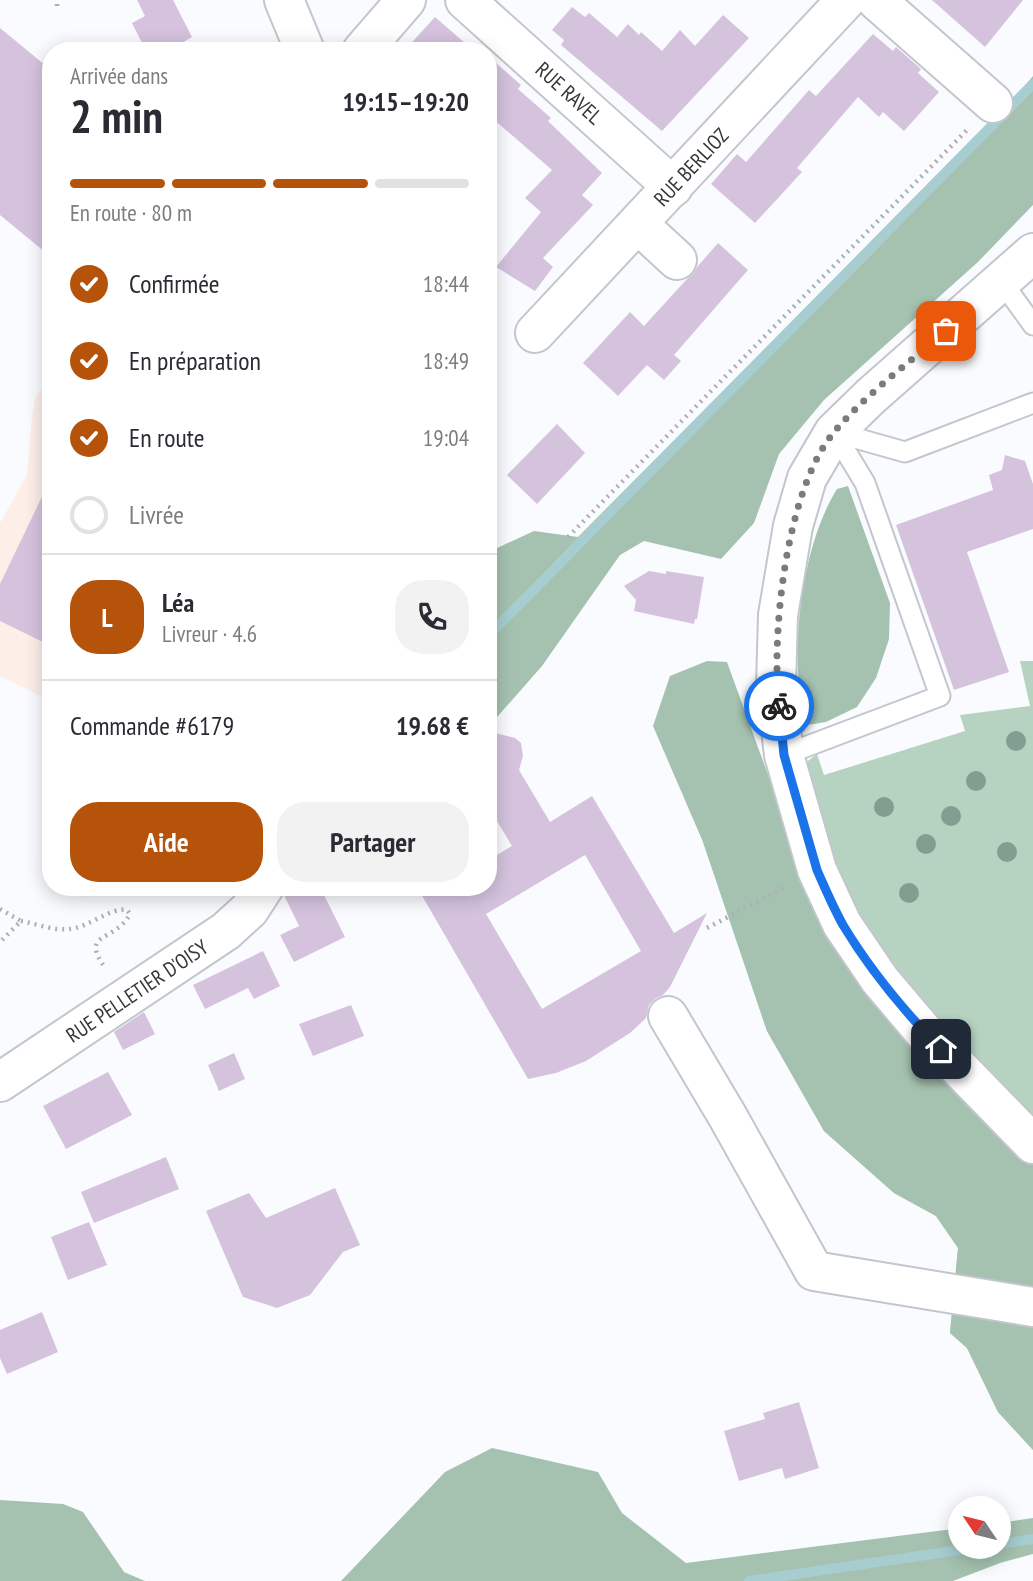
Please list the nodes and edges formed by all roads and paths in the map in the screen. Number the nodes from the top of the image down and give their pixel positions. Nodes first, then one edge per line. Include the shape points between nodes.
1 (284, 0) edge
2 (406, 0) edge
3 (465, 0) edge
4 (846, 0) edge
5 (876, 0) edge
6 (301, 42) edge
7 (370, 42) edge
8 (993, 103) joint
9 (673, 187) junction
10 (638, 223) junction
11 (1033, 253) edge
12 (677, 260) dead end
13 (1002, 282) junction
14 (1033, 325) edge
15 (535, 333) dead end
16 (1033, 403) edge
17 (834, 432) junction
18 (568, 537) dead end
19 (784, 755) junction
20 (817, 870) junction
21 (258, 896) edge
22 (0, 909) edge
23 (21, 921) junction
24 (707, 928) dead end
25 (0, 942) edge
26 (128, 998) junction
27 (668, 1016) dead end
28 (0, 1082) edge
29 (1033, 1144) edge
30 (1033, 1307) edge

1 - 6 street
2 - 7 street
3 - 9 street, RUE RAVEL
4 - 9 street, RUE BERLIOZ
5 - 8 street
8 - 18 path
9 - 10 street, RUE BERLIOZ
10 - 12 street
10 - 15 street, RUE BERLIOZ
11 - 13 street
13 - 14 lane
13 - 17 street
16 - 17 lane via 905,452
17 - 19 street via 807,478 793,526 778,615 776,687
17 - 19 lane via 865,483 940,696
19 - 20 street
20 - 24 path
20 - 29 street via 842,924 880,980
21 - 26 street, RUE PELLETIER D'OISY via 226,931
22 - 23 path
23 - 25 path
23 - 26 path via 69,929 127,910 130,914 125,924 99,940 95,953
26 - 28 street, RUE PELLETIER D'OISY
27 - 30 street via 814,1271

